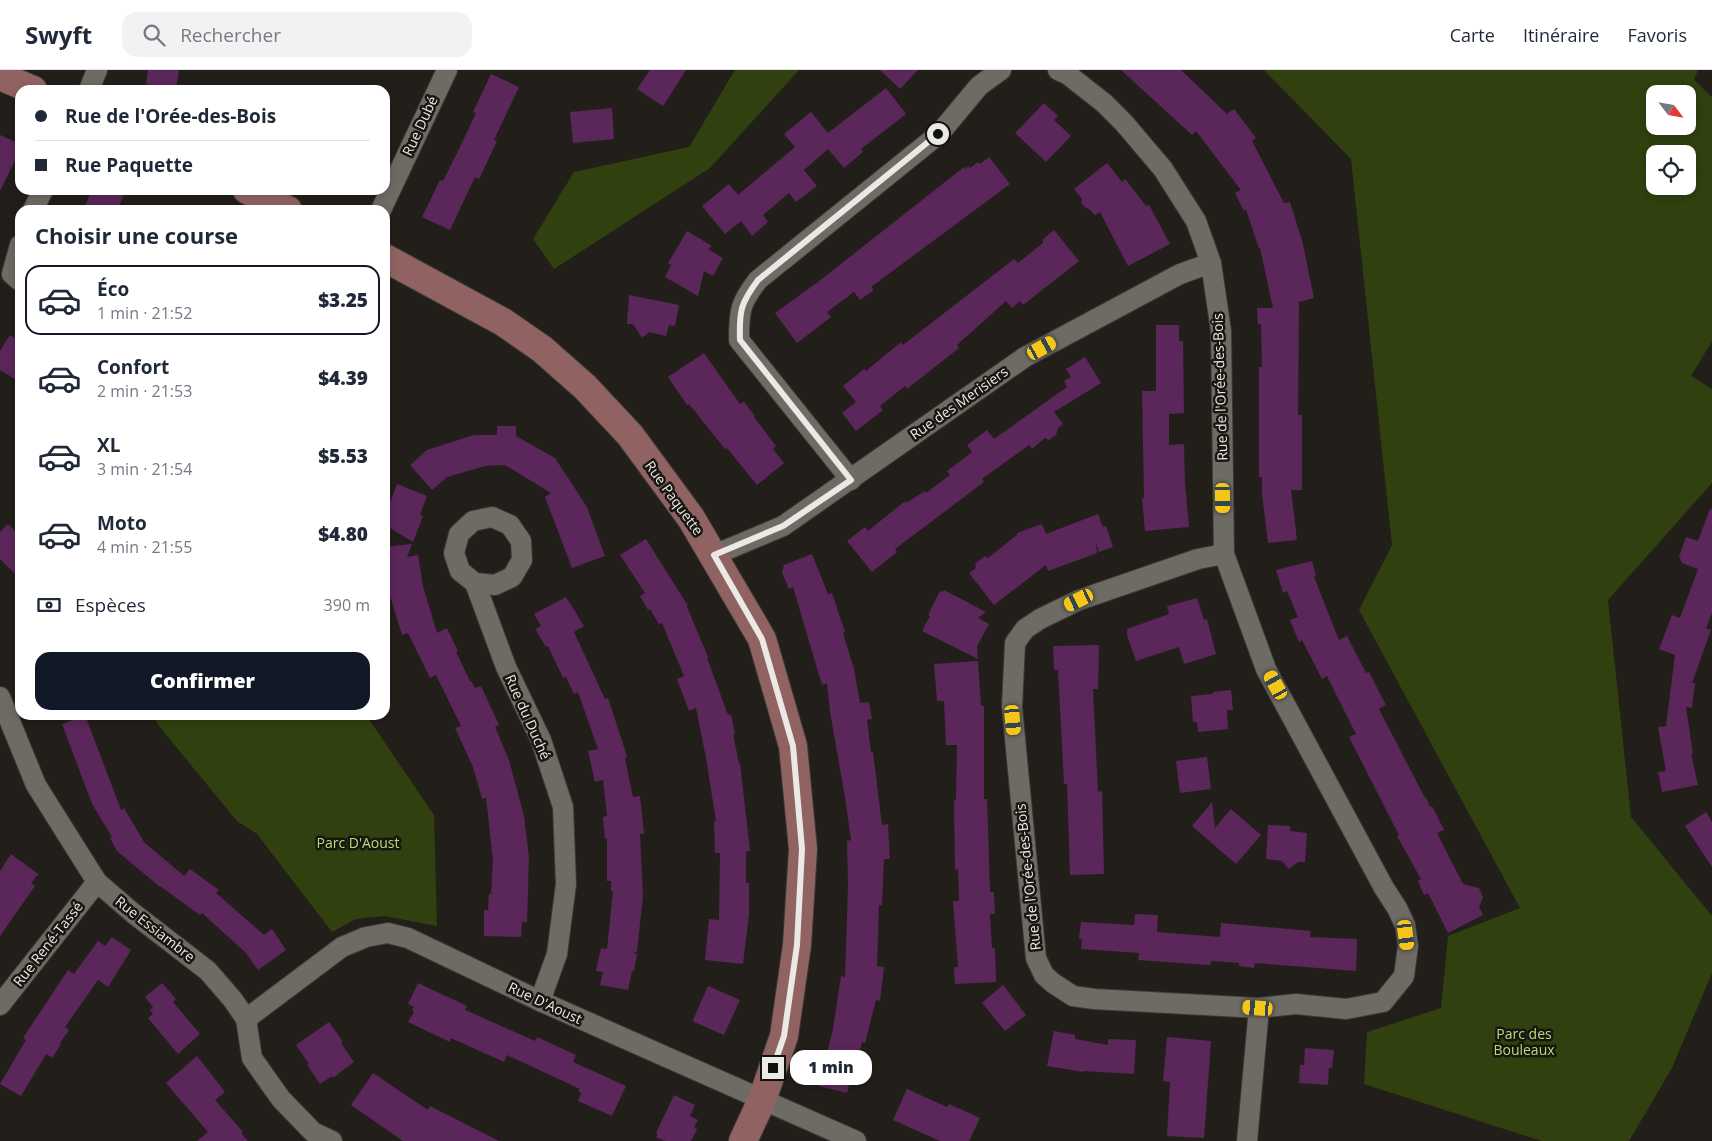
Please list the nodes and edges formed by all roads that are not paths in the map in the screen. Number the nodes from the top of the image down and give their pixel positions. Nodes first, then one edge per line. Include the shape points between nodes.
1 (97, 70) edge
2 (447, 70) edge
3 (1001, 70) edge
4 (1058, 70) edge
5 (0, 76) edge
6 (21, 85) edge
7 (91, 85) edge
8 (390, 191) edge
9 (257, 195) edge
10 (278, 205) edge
11 (390, 261) edge
12 (15, 263) edge
13 (1211, 263) junction
14 (15, 277) edge
15 (851, 480) junction
16 (1224, 554) junction
17 (714, 555) junction
18 (475, 583) dead end
19 (0, 697) edge
20 (97, 882) junction
21 (540, 1001) junction
22 (0, 1006) edge
23 (1258, 1008) junction
24 (246, 1019) junction
25 (762, 1100) junction
26 (332, 1141) edge
27 (743, 1141) edge
28 (856, 1141) edge
29 (1247, 1141) edge

1 - 7 street
2 - 8 street, Rue Dubé
3 - 15 street via 979,86 938,134 758,280 745,298 739,314 740,340
4 - 13 street, Rue de l'Orée-des-Bois via 1104,103 1163,169 1196,221
5 - 6 street
9 - 10 street
11 - 17 street, Rue Paquette via 503,322 542,349 585,387 630,435
12 - 14 street via 12,274
13 - 15 street, Rue des Merisiers via 1180,274 1025,357
13 - 16 street, Rue de l'Orée-des-Bois via 1221,331
15 - 17 street, Rue des Merisiers via 783,526
16 - 23 street, Rue de l'Orée-des-Bois via 1266,669 1397,908 1405,925 1408,946 1404,976 1383,1002 1346,1008 1296,1004
16 - 23 street, Rue de l'Orée-des-Bois via 1198,559 1079,600 1025,629 1015,643 1012,707 1036,958 1044,975 1073,996
17 - 25 street, Rue Paquette via 762,639 793,746 802,849 797,945 784,1036
18 - 21 street, Rue du Duché via 506,667 541,740 563,807 566,884 557,954
19 - 20 street, Rue Essiambre via 36,785
20 - 22 street, Rue René-Tassé
20 - 24 street, Rue Essiambre via 208,971
21 - 24 street, Rue D'Aoust via 408,938 388,933 366,936 342,947
21 - 25 street, Rue D'Aoust
23 - 29 street
24 - 26 street, Rue Essiambre via 252,1058 281,1099 314,1132
25 - 27 street, Rue Paquette
25 - 28 street, Rue D'Aoust

